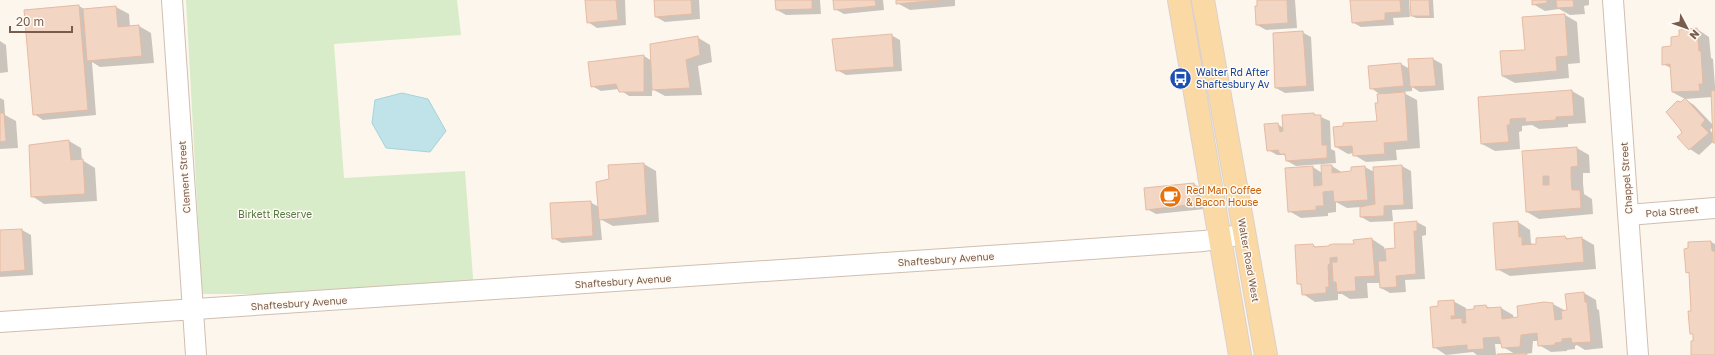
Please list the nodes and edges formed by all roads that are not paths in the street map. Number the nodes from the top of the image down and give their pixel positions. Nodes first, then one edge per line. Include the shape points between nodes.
1 (172, 0) edge
2 (1179, 0) edge
3 (1203, 0) edge
4 (1613, 0) edge
5 (1715, 208) edge
6 (1628, 215) junction
7 (1244, 234) junction
8 (1221, 239) junction
9 (194, 310) junction
10 (0, 322) edge
11 (196, 355) edge
12 (1240, 355) edge
13 (1266, 355) edge
14 (1638, 355) edge

1 - 9 street, Clement Street
2 - 8 main road
3 - 7 main road, Walter Road West
4 - 6 street, Chappel Street
5 - 6 street, Pola Street
6 - 14 street, Chappel Street
7 - 8 street, Shaftesbury Avenue
7 - 13 main road, Walter Road West
8 - 9 street, Shaftesbury Avenue
8 - 12 main road
9 - 10 street, Shaftesbury Avenue
9 - 11 street, Clement Street

